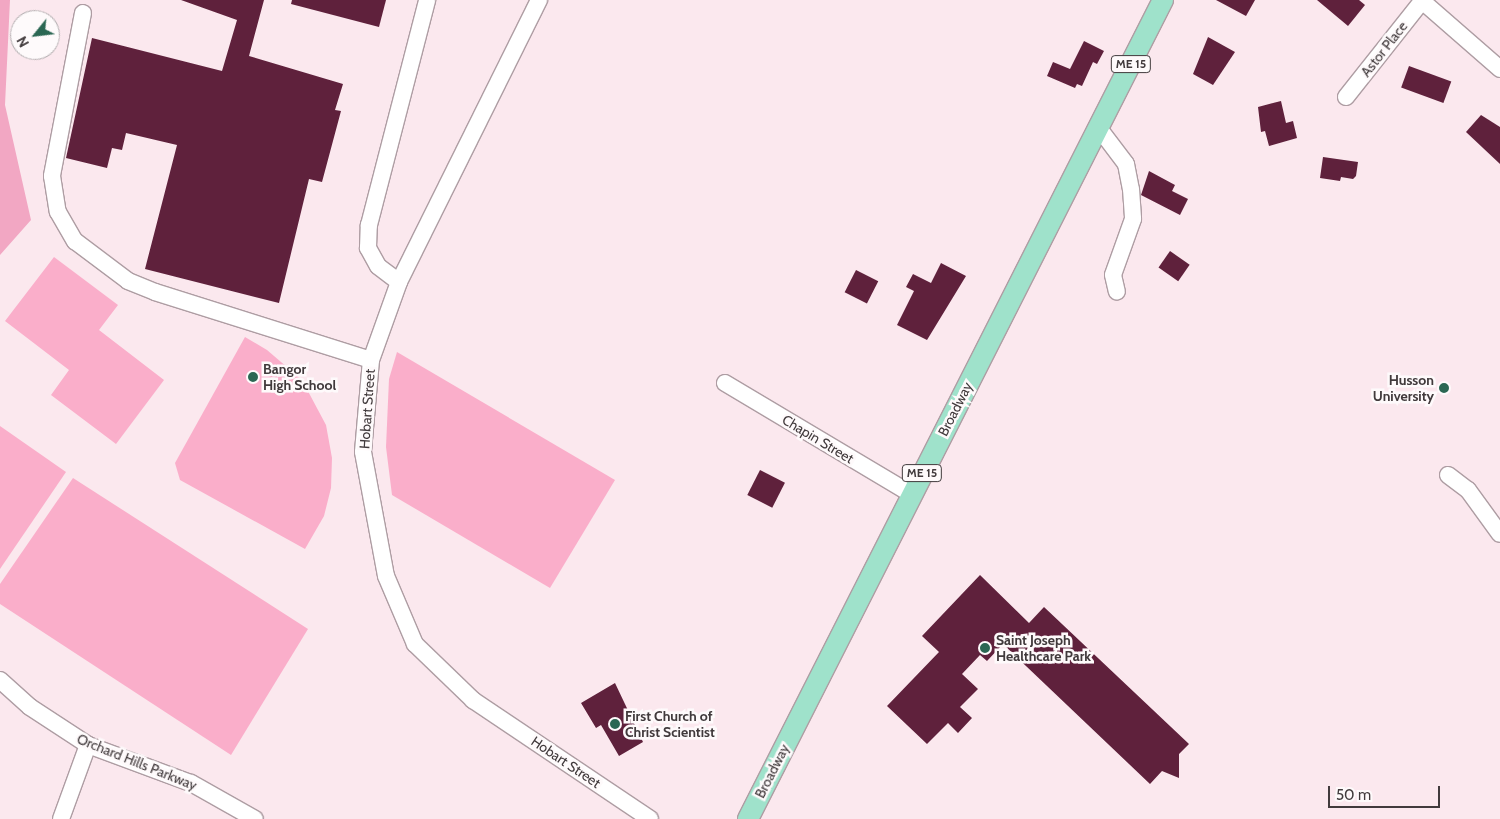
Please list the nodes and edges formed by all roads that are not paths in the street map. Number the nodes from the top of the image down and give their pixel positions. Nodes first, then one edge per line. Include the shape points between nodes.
1 (428, 0) edge
2 (539, 0) edge
3 (1163, 0) edge
4 (1421, 0) edge
5 (83, 13) dead end
6 (1500, 69) edge
7 (1346, 97) dead end
8 (1098, 127) junction
9 (400, 282) junction
10 (1117, 292) dead end
11 (371, 360) junction
12 (725, 383) dead end
13 (1448, 475) dead end
14 (911, 494) junction
15 (1500, 534) edge
16 (0, 680) edge
17 (88, 744) junction
18 (61, 819) edge
19 (255, 819) edge
20 (650, 819) edge
21 (748, 819) edge

1 - 9 street via 369,226 368,248 378,266
2 - 9 street, Hobart Street
3 - 8 main road, Broadway / ME 15
4 - 6 street
4 - 7 street, Astor Place
5 - 11 street via 52,176 58,212 75,241 128,281 155,292
8 - 10 street via 1126,164 1131,190 1133,219 1113,275
8 - 14 main road, Broadway / ME 15
9 - 11 street, Hobart Street
11 - 20 street, Hobart Street via 363,452 386,576 414,644 473,700
12 - 14 street, Chapin Street
13 - 15 street via 1464,485
14 - 21 main road, Broadway / ME 15
16 - 17 street, Orchard Hills Parkway via 53,724
17 - 18 street
17 - 19 street, Orchard Hills Parkway via 191,782

